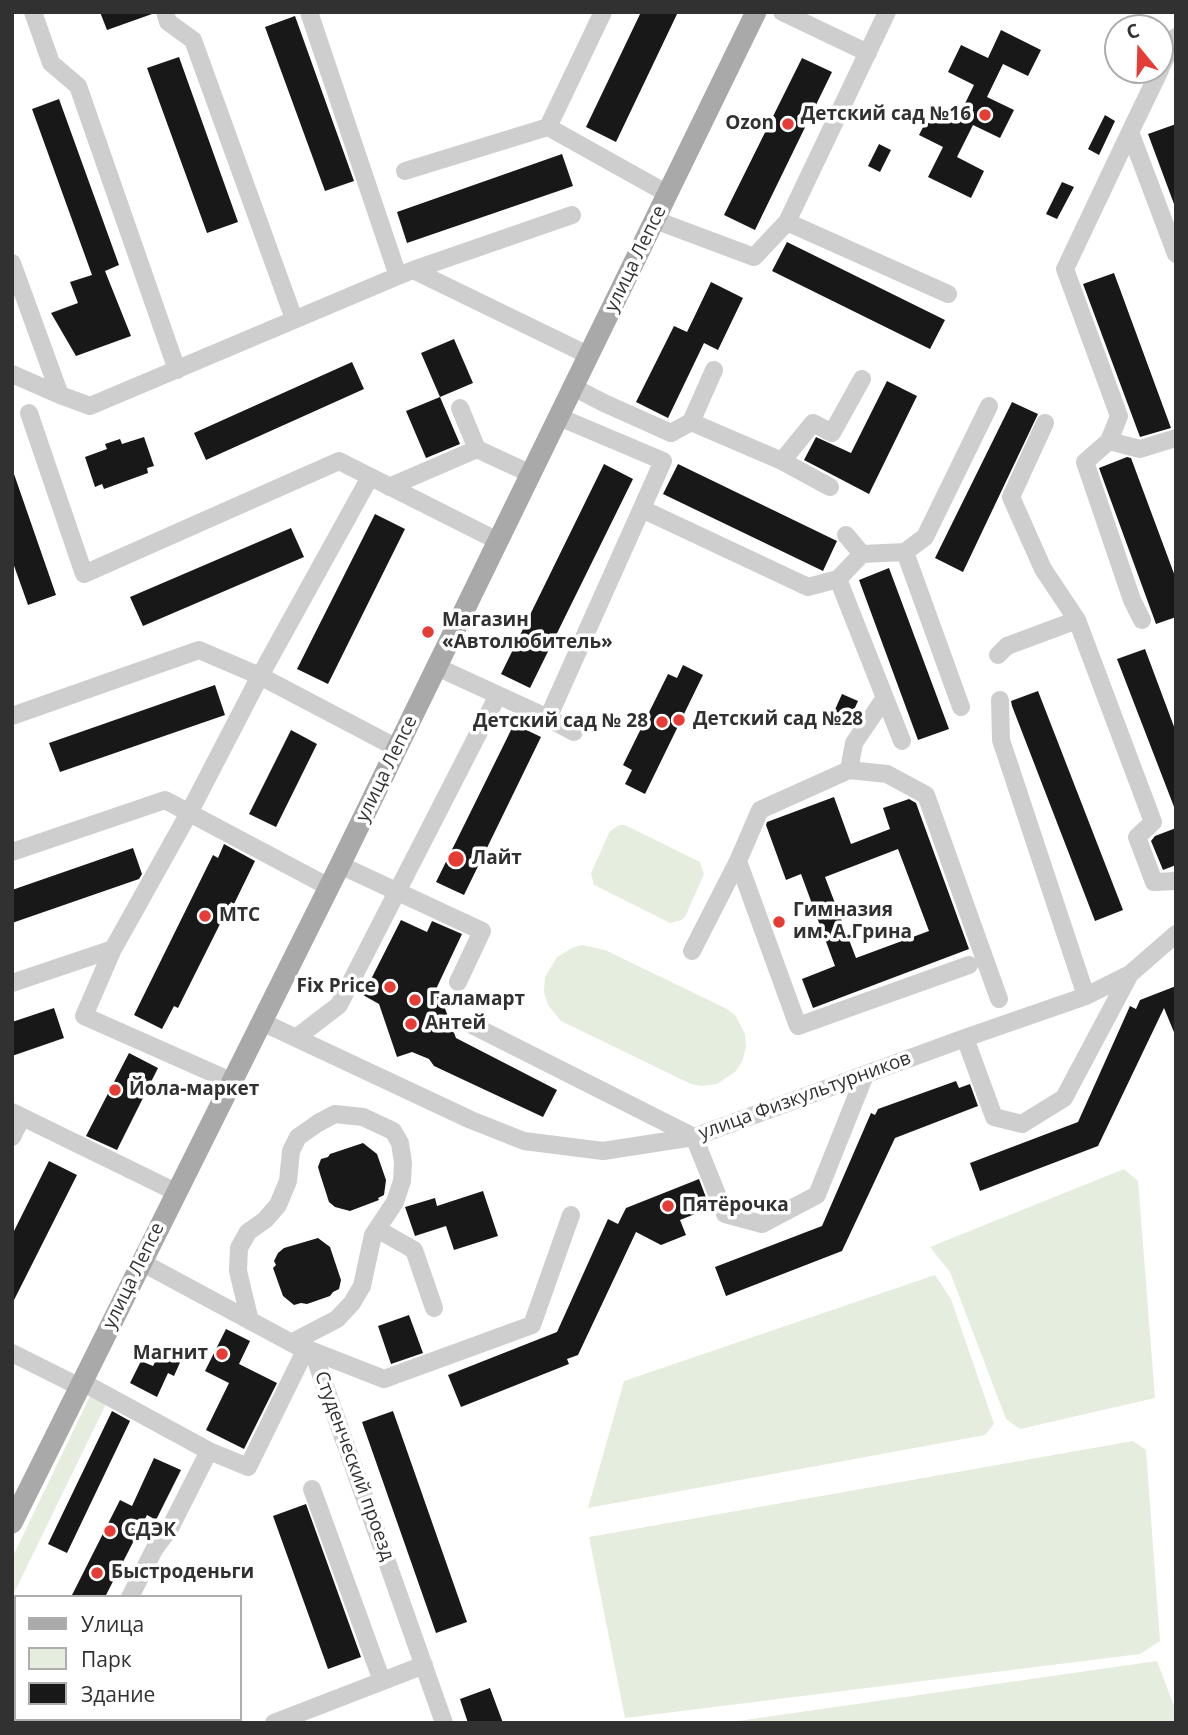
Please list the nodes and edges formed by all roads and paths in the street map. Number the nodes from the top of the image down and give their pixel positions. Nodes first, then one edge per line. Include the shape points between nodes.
1 (33, 12) edge
2 (165, 12) edge
3 (309, 12) edge
4 (603, 12) edge
5 (756, 12) edge
6 (782, 12) edge
7 (887, 12) edge
8 (868, 52) junction
9 (1153, 84) edge
10 (548, 127) junction
11 (1130, 132) junction
12 (405, 171) dead end
13 (668, 194) junction
14 (572, 215) dead end
15 (655, 220) junction
16 (787, 222) junction
17 (1176, 254) edge
18 (12, 263) edge
19 (406, 274) junction
20 (948, 294) dead end
21 (294, 319) junction
22 (588, 355) junction
23 (177, 370) junction
24 (714, 370) dead end
25 (12, 374) edge
26 (862, 379) dead end
27 (573, 387) junction
28 (60, 395) junction
29 (989, 406) dead end
30 (460, 408) dead end
31 (29, 413) dead end
32 (559, 417) junction
33 (691, 422) junction
34 (1045, 423) dead end
35 (1176, 438) edge
36 (1109, 441) junction
37 (477, 449) junction
38 (782, 461) junction
39 (531, 474) junction
40 (370, 477) junction
41 (389, 487) junction
42 (830, 488) dead end
43 (642, 509) junction
44 (846, 535) dead end
45 (498, 541) junction
46 (905, 552) junction
47 (862, 554) junction
48 (838, 579) junction
49 (1077, 620) junction
50 (1142, 620) dead end
51 (998, 655) dead end
52 (437, 667) junction
53 (260, 676) junction
54 (498, 695) junction
55 (884, 699) junction
56 (1000, 700) dead end
57 (961, 707) dead end
58 (12, 716) edge
59 (548, 718) junction
60 (574, 732) dead end
61 (902, 741) dead end
62 (397, 748) junction
63 (849, 770) junction
64 (189, 813) junction
65 (12, 852) edge
66 (738, 861) junction
67 (340, 865) junction
68 (1176, 881) edge
69 (329, 887) junction
70 (396, 890) junction
71 (1176, 934) edge
72 (113, 949) junction
73 (692, 951) dead end
74 (969, 965) dead end
75 (1130, 974) junction
76 (458, 982) dead end
77 (12, 983) edge
78 (1086, 996) junction
79 (999, 999) dead end
80 (262, 1022) junction
81 (472, 1025) dead end
82 (296, 1038) junction
83 (965, 1038) junction
84 (865, 1075) junction
85 (233, 1082) junction
86 (17, 1115) edge
87 (12, 1137) edge
88 (694, 1137) junction
89 (176, 1192) junction
90 (570, 1215) dead end
91 (377, 1229) junction
92 (141, 1262) junction
93 (434, 1308) dead end
94 (250, 1321) junction
95 (298, 1347) junction
96 (12, 1353) edge
97 (81, 1385) junction
98 (209, 1451) junction
99 (313, 1489) dead end
100 (12, 1523) edge
101 (131, 1595) edge
102 (424, 1665) junction
103 (382, 1681) junction
104 (274, 1723) edge
105 (444, 1723) edge

1 - 23 street via 51,63 78,86
2 - 21 street via 169,22 192,40
3 - 19 street
4 - 10 street
5 - 13 main road, улица Лепсе
6 - 8 street
7 - 8 street
8 - 16 street
9 - 11 street
10 - 12 street
10 - 13 street
11 - 17 street
11 - 36 street via 1065,269 1119,416
13 - 15 main road, улица Лепсе
14 - 19 street
15 - 16 street via 754,257
15 - 22 main road, улица Лепсе
16 - 20 street
18 - 28 street
19 - 21 street
19 - 22 street
21 - 23 street
22 - 27 main road, улица Лепсе
23 - 28 street via 90,406
24 - 33 street
25 - 28 street
26 - 38 street via 832,433 813,423
27 - 32 main road, улица Лепсе
27 - 33 street via 671,433
29 - 46 street via 925,537
30 - 37 street
31 - 40 street via 84,574 339,461
32 - 39 main road, улица Лепсе
32 - 43 street via 663,461
33 - 38 street
34 - 49 street via 1011,497 1042,569
35 - 36 street via 1140,449
36 - 50 street via 1085,462
37 - 39 street
37 - 41 street
38 - 42 street
39 - 45 main road, улица Лепсе
40 - 41 street
40 - 53 street
41 - 45 street
43 - 48 street via 808,587
43 - 59 street
44 - 47 street
45 - 52 main road, улица Лепсе
46 - 47 street
46 - 57 street
47 - 48 street
48 - 55 street
49 - 51 street via 1007,646
49 - 68 street via 1153,821 1137,837 1154,882
52 - 54 street
52 - 62 main road, улица Лепсе
53 - 58 street via 198,650
53 - 62 street
53 - 64 street
54 - 59 street
54 - 70 street
55 - 61 street
55 - 63 street via 853,743
56 - 78 street via 1001,740
59 - 60 street
62 - 67 main road, улица Лепсе
63 - 66 street via 760,810
63 - 79 street via 887,774 926,796
64 - 65 street via 165,800
64 - 69 street
64 - 72 street
66 - 73 street
66 - 74 street via 798,1026
67 - 69 main road, улица Лепсе
67 - 70 street
69 - 80 main road, улица Лепсе
70 - 76 street via 482,931
70 - 82 street via 339,1005
71 - 75 street, улица Физкультурников
72 - 77 street
72 - 85 street via 84,1016
75 - 78 street, улица Физкультурников
75 - 83 street via 1064,1098 1022,1124 994,1117
78 - 83 street, улица Физкультурников
80 - 82 street, улица Физкультурников
80 - 85 main road, улица Лепсе
81 - 88 street
82 - 88 street, улица Физкультурников via 524,1141 603,1151
83 - 84 street, улица Физкультурников
84 - 88 street, улица Физкультурников
84 - 88 street via 817,1195 762,1224 725,1213
85 - 89 main road, улица Лепсе
86 - 87 street
86 - 89 street
89 - 92 main road, улица Лепсе
90 - 95 street via 532,1325 384,1379
91 - 93 street via 414,1250
91 - 94 street via 402,1181 400,1143 393,1131 363,1117 335,1114 299,1138 290,1151 288,1181 278,1205 248,1232 239,1248 238,1271
91 - 95 street via 369,1245 366,1275 352,1303
92 - 94 street, Студенческий проезд
92 - 97 main road, улица Лепсе
94 - 95 street, Студенческий проезд
95 - 98 street via 248,1467
95 - 102 street, Студенческий проезд via 314,1355 336,1397
96 - 97 street
97 - 98 street
97 - 100 main road, улица Лепсе
98 - 101 street
99 - 103 street
102 - 103 street
102 - 105 street, Студенческий проезд
103 - 104 street

